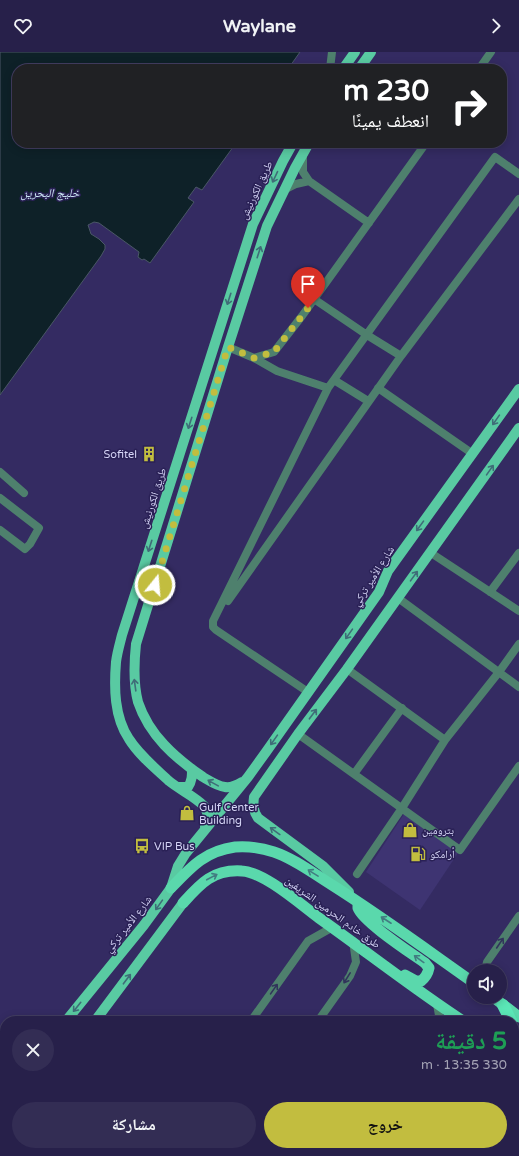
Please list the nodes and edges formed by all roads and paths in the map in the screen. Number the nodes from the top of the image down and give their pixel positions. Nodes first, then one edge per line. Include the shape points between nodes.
1 (332, 52) edge
2 (356, 52) edge
3 (371, 52) edge
4 (491, 52) edge
5 (331, 64) edge
6 (347, 64) edge
7 (363, 64) edge
8 (483, 64) edge
9 (291, 148) edge
10 (305, 148) edge
11 (306, 148) edge
12 (422, 148) edge
13 (519, 174) edge
14 (310, 181) junction
15 (284, 190) junction
16 (519, 200) edge
17 (369, 223) junction
18 (314, 299) junction
19 (367, 335) junction
20 (228, 347) junction
21 (401, 356) junction
22 (254, 358) junction
23 (334, 380) junction
24 (328, 388) junction
25 (378, 388) junction
26 (519, 389) edge
27 (368, 402) junction
28 (519, 428) edge
29 (473, 454) junction
30 (0, 472) edge
31 (24, 492) dead end
32 (0, 498) edge
33 (0, 530) edge
34 (431, 553) junction
35 (519, 553) edge
36 (379, 592) junction
37 (490, 592) junction
38 (396, 601) junction
39 (519, 611) edge
40 (213, 621) junction
41 (519, 644) edge
42 (347, 668) junction
43 (499, 672) junction
44 (519, 686) edge
45 (308, 692) junction
46 (402, 708) junction
47 (298, 734) junction
48 (445, 740) junction
49 (519, 766) edge
50 (192, 769) junction
51 (354, 774) junction
52 (248, 776) junction
53 (179, 787) junction
54 (402, 808) junction
55 (200, 836) junction
56 (357, 874) dead end
57 (171, 888) junction
58 (358, 901) junction
59 (183, 903) joint
60 (519, 916) edge
61 (333, 927) junction
62 (353, 941) junction
63 (364, 950) junction
64 (487, 964) edge
65 (467, 978) edge
66 (437, 1004) junction
67 (503, 1005) joint
68 (70, 1016) edge
69 (99, 1016) edge
70 (255, 1016) edge
71 (322, 1016) edge
72 (439, 1016) edge
73 (455, 1016) edge
74 (508, 1016) edge
75 (519, 1016) edge

1 - 5 street
2 - 6 main road
3 - 7 main road
4 - 8 street
9 -> 53 main road, طريق الكورنيش via 253,224 116,660 115,695 123,728 145,759
10 - 15 main road
11 - 14 street via 303,172
12 - 17 street
13 - 19 street via 495,157
14 - 15 street
14 - 17 street
20 -> 15 main road via 267,226
16 - 21 street
17 - 18 street
18 - 19 street
18 - 22 street via 274,352
19 - 21 street
19 - 23 street
20 - 22 street
50 -> 20 main road via 167,748 148,724 137,695 134,660 136,644
21 - 25 street
22 - 24 street via 277,371
23 - 24 street
23 - 27 street
24 - 40 street
25 - 27 street
25 - 29 street
26 -> 29 main road, شارع الأمير تركي
27 - 40 street
34 -> 28 main road
29 -> 36 main road, شارع الأمير تركي via 388,571
30 - 31 street
32 - 33 street via 39,528 24,549
34 - 37 street
38 -> 34 main road
35 - 37 street
36 - 38 main road
36 -> 45 main road, شارع الأمير تركي
37 - 39 street
38 - 42 main road
38 - 43 street
40 - 45 street via 216,630
41 - 43 street
42 - 46 street
47 -> 42 main road
43 - 44 street
43 - 48 street
45 -> 52 main road, شارع الأمير تركي
46 - 48 street
46 - 51 street
47 - 51 street
58 -> 47 main road via 322,866 254,813 254,797
48 - 54 street
49 - 54 street via 460,850
52 -> 50 main road via 236,786 224,787 212,783
50 - 53 main road via 191,783 188,787
51 - 54 street
52 - 55 main road, شارع الأمير تركي
53 - 55 main road, طريق الكورنيش via 208,811 208,820
54 - 56 street
55 - 57 main road, شارع الأمير تركي via 178,866
58 -> 57 highway via 290,859 271,851 247,847 228,848 200,859
57 -> 68 main road, شارع الأمير تركي
63 -> 58 highway via 416,981 421,981 428,972 429,968 425,963 368,920 358,909
65 -> 58 highway
59 -> 61 highway, طرق خادم الحرمين الشريفين via 210,878 230,871 243,871 263,878
69 -> 59 main road
64 -> 60 street
61 - 62 highway, طرق خادم الحرمين الشريفين
70 -> 61 street via 308,941
62 - 63 highway, طرق خادم الحرمين الشريفين
62 -> 71 street via 356,962 350,976
63 - 66 highway, طرق خادم الحرمين الشريفين
66 - 72 street
66 - 73 highway, طرق خادم الحرمين الشريفين
67 - 74 highway
67 - 75 highway

